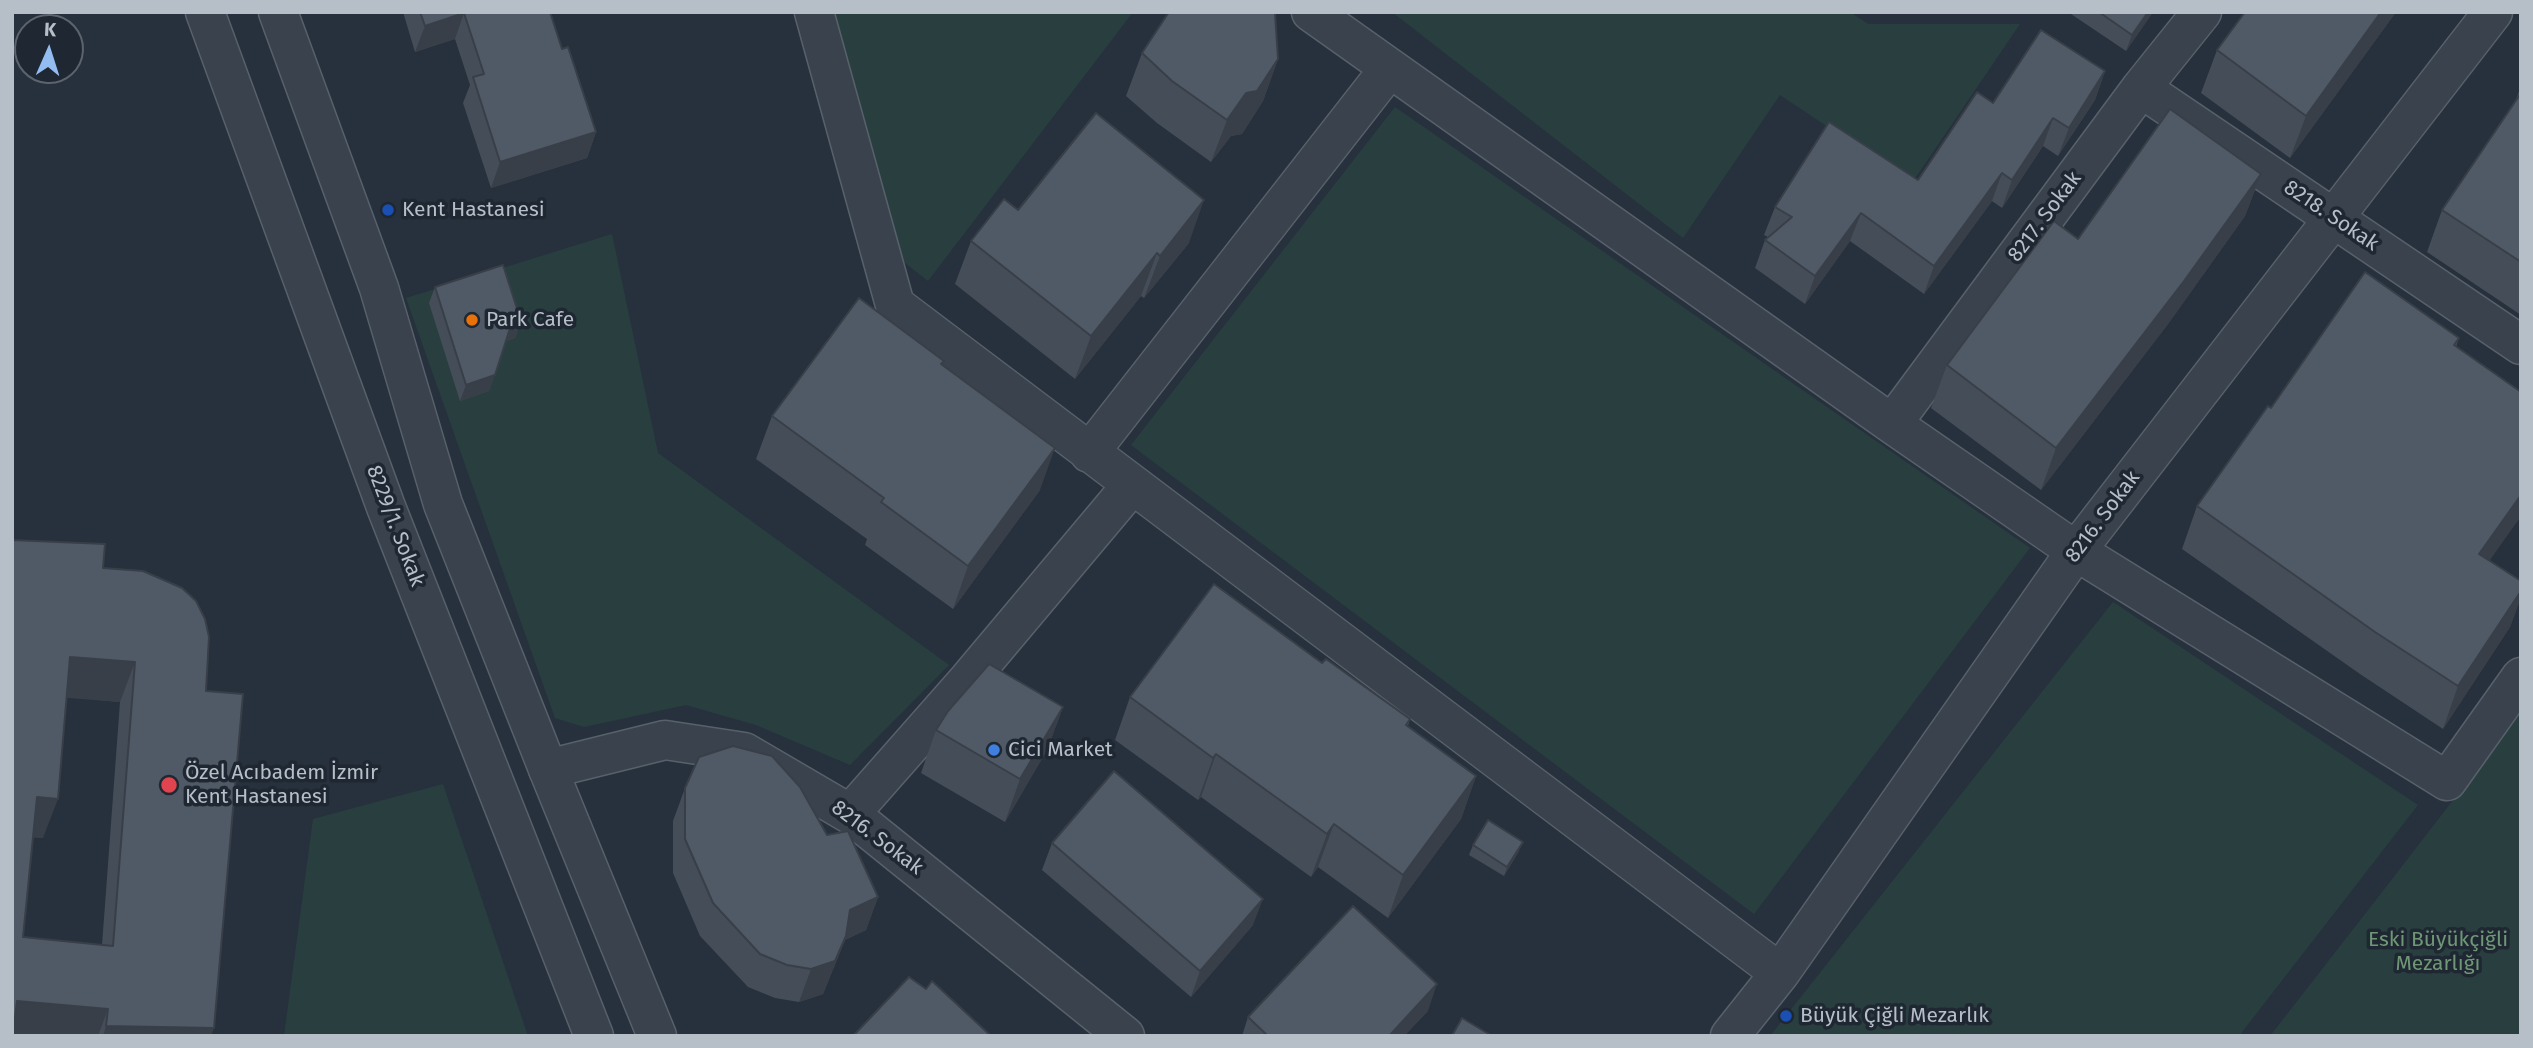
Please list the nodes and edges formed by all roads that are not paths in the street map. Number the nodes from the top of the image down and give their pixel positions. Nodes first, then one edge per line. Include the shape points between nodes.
1 (205, 12) edge
2 (278, 12) edge
3 (814, 12) edge
4 (1311, 12) edge
5 (2202, 12) edge
6 (2493, 12) edge
7 (1389, 69) junction
8 (2141, 88) junction
9 (2334, 217) junction
10 (2521, 345) edge
11 (1892, 424) junction
12 (1089, 453) junction
13 (1132, 485) junction
14 (2076, 551) junction
15 (2521, 677) edge
16 (548, 769) junction
17 (850, 814) junction
18 (1780, 973) junction
19 (594, 1036) edge
20 (657, 1036) edge
21 (1125, 1036) edge
22 (1731, 1036) edge

1 - 19 street, 8229/1. Sokak via 386,507
2 - 16 street via 379,288 443,504
3 - 12 street via 895,305
4 - 7 street
5 - 8 street, 8217. Sokak
6 - 9 street, 8216. Sokak
7 - 11 street
7 - 12 street
8 - 9 street, 8218. Sokak
8 - 11 street, 8217. Sokak
9 - 10 street, 8218. Sokak
9 - 14 street, 8216. Sokak
11 - 14 street
12 - 13 street
13 - 17 street
13 - 18 street
14 - 15 street via 2447,781
14 - 18 street, 8216. Sokak
16 - 17 street, 8216. Sokak via 665,740 744,752
16 - 20 street
17 - 21 street, 8216. Sokak
18 - 22 street, 8216. Sokak

